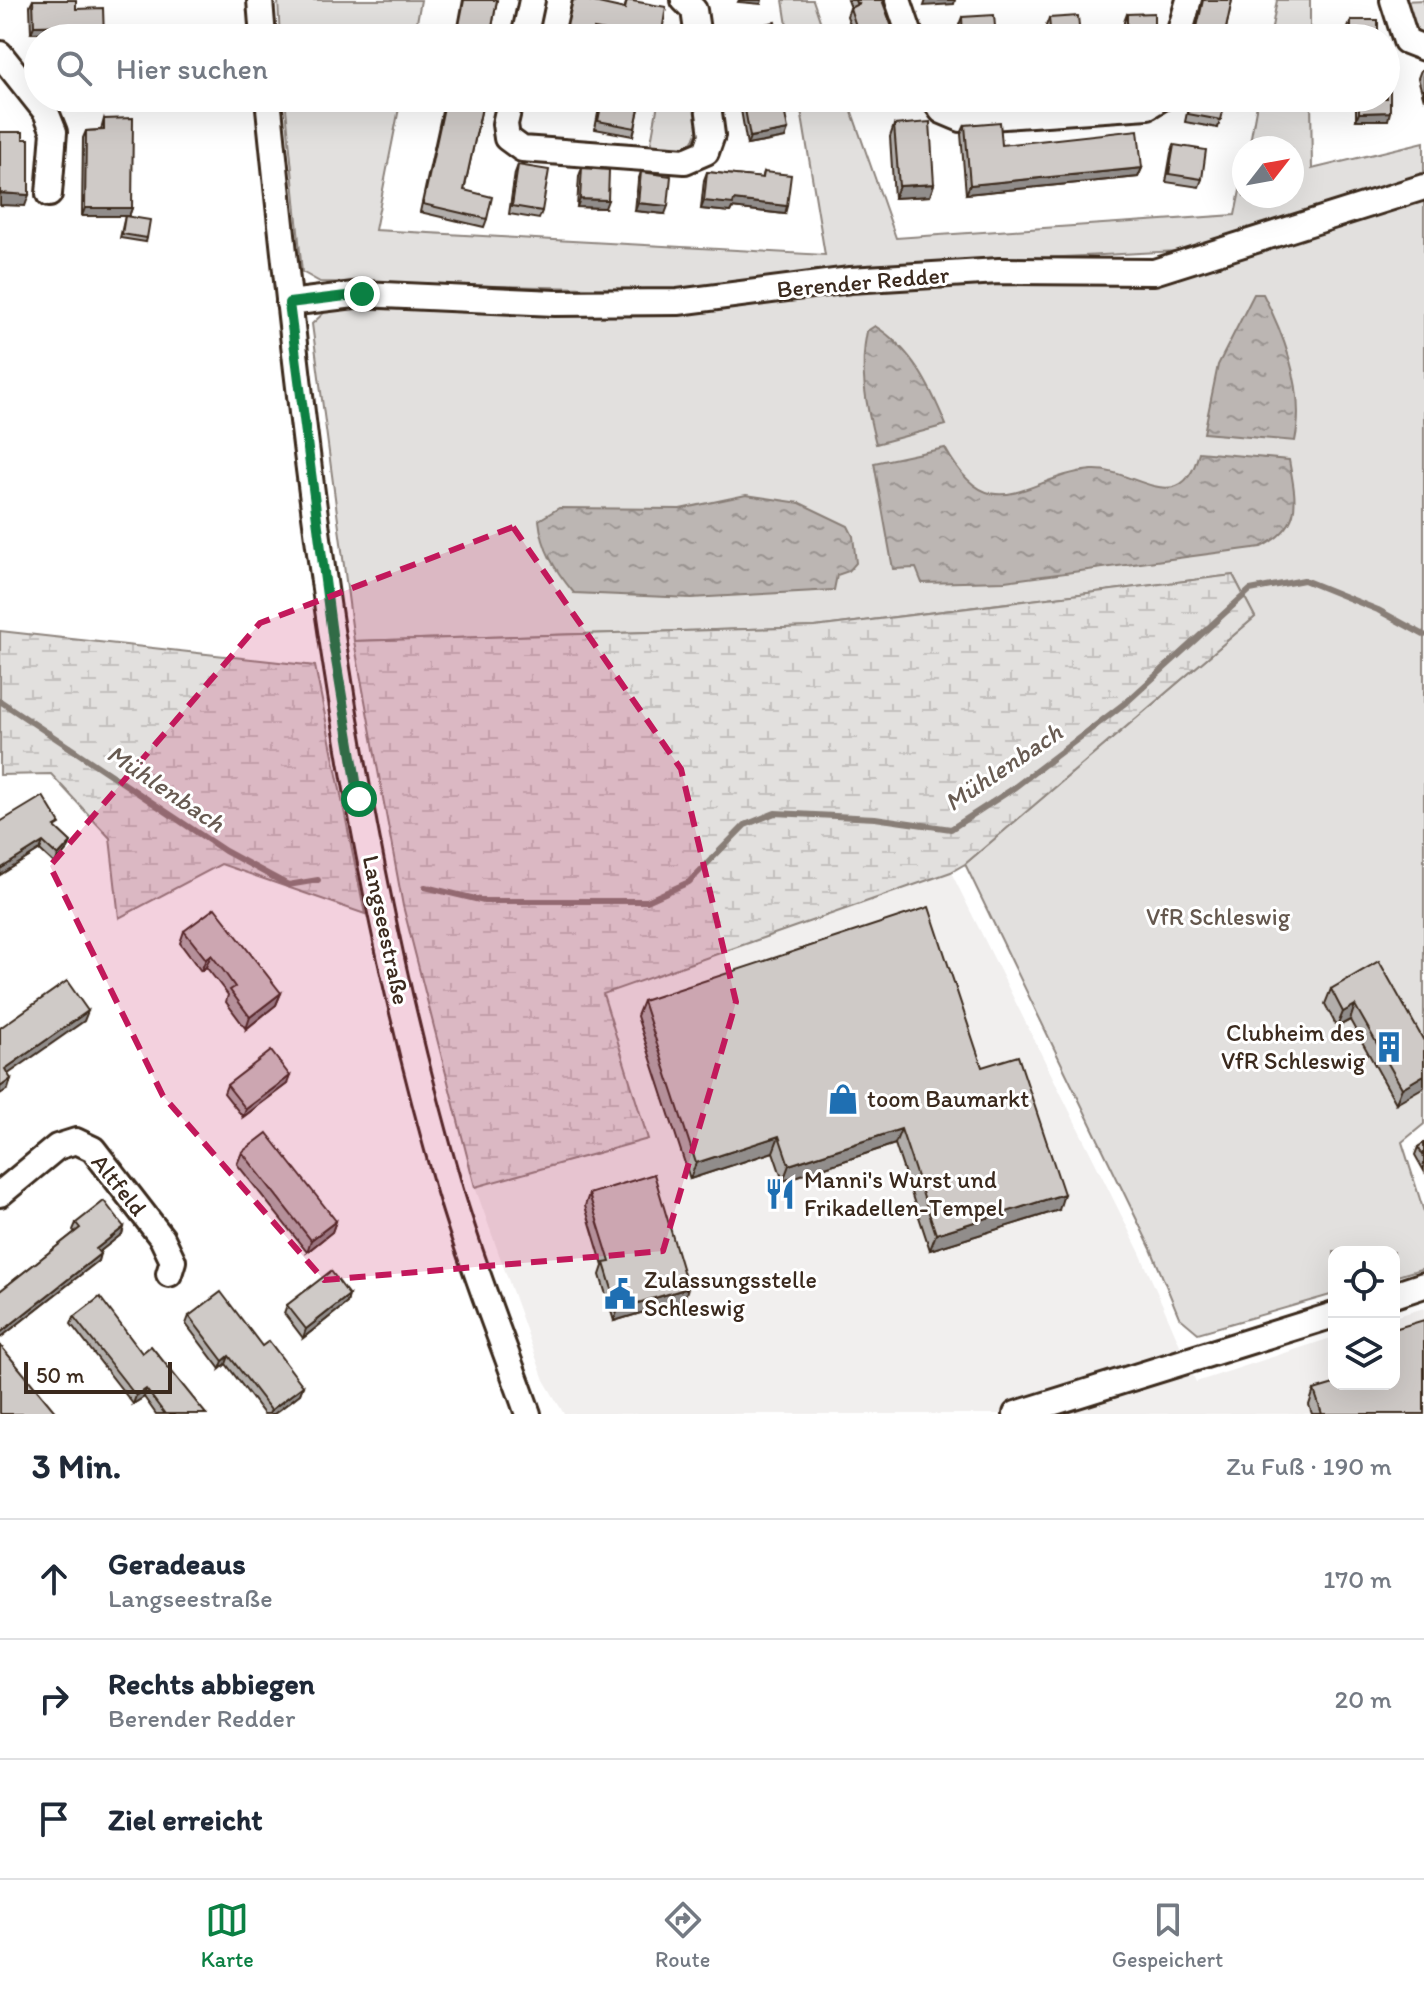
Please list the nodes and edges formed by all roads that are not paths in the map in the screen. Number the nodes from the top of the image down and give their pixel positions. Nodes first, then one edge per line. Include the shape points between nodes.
1 (260, 0) edge
2 (532, 0) edge
3 (684, 0) edge
4 (898, 0) edge
5 (1189, 0) edge
6 (1393, 0) edge
7 (262, 24) edge
8 (527, 24) edge
9 (696, 24) edge
10 (906, 24) edge
11 (1182, 24) edge
12 (1424, 48) edge
13 (0, 54) edge
14 (24, 84) edge
15 (46, 112) edge
16 (269, 112) edge
17 (508, 112) edge
18 (709, 112) edge
19 (944, 112) edge
20 (1062, 112) edge
21 (1424, 187) edge
22 (49, 194) dead end
23 (289, 303) junction
24 (0, 1194) edge
25 (169, 1274) dead end
26 (1424, 1285) edge
27 (1400, 1293) edge
28 (1328, 1317) edge
29 (528, 1414) edge
30 (1016, 1414) edge

1 - 7 street
2 - 8 street
3 - 9 street via 694,10
4 - 10 street
5 - 11 street
6 - 12 street via 1406,41
13 - 14 street
15 - 22 street via 54,132
16 - 23 street, Langseestraße
17 - 18 street via 507,138 522,149 685,161 706,152 712,135
19 - 20 street via 961,119
21 - 23 street, Berender Redder via 1154,272 999,271 865,279 678,302 555,303 362,294
23 - 29 street, Langseestraße via 333,642 383,919 450,1193
24 - 25 street, Altfeld via 57,1147 76,1141 93,1149 162,1238 173,1261
26 - 27 street
28 - 30 street

